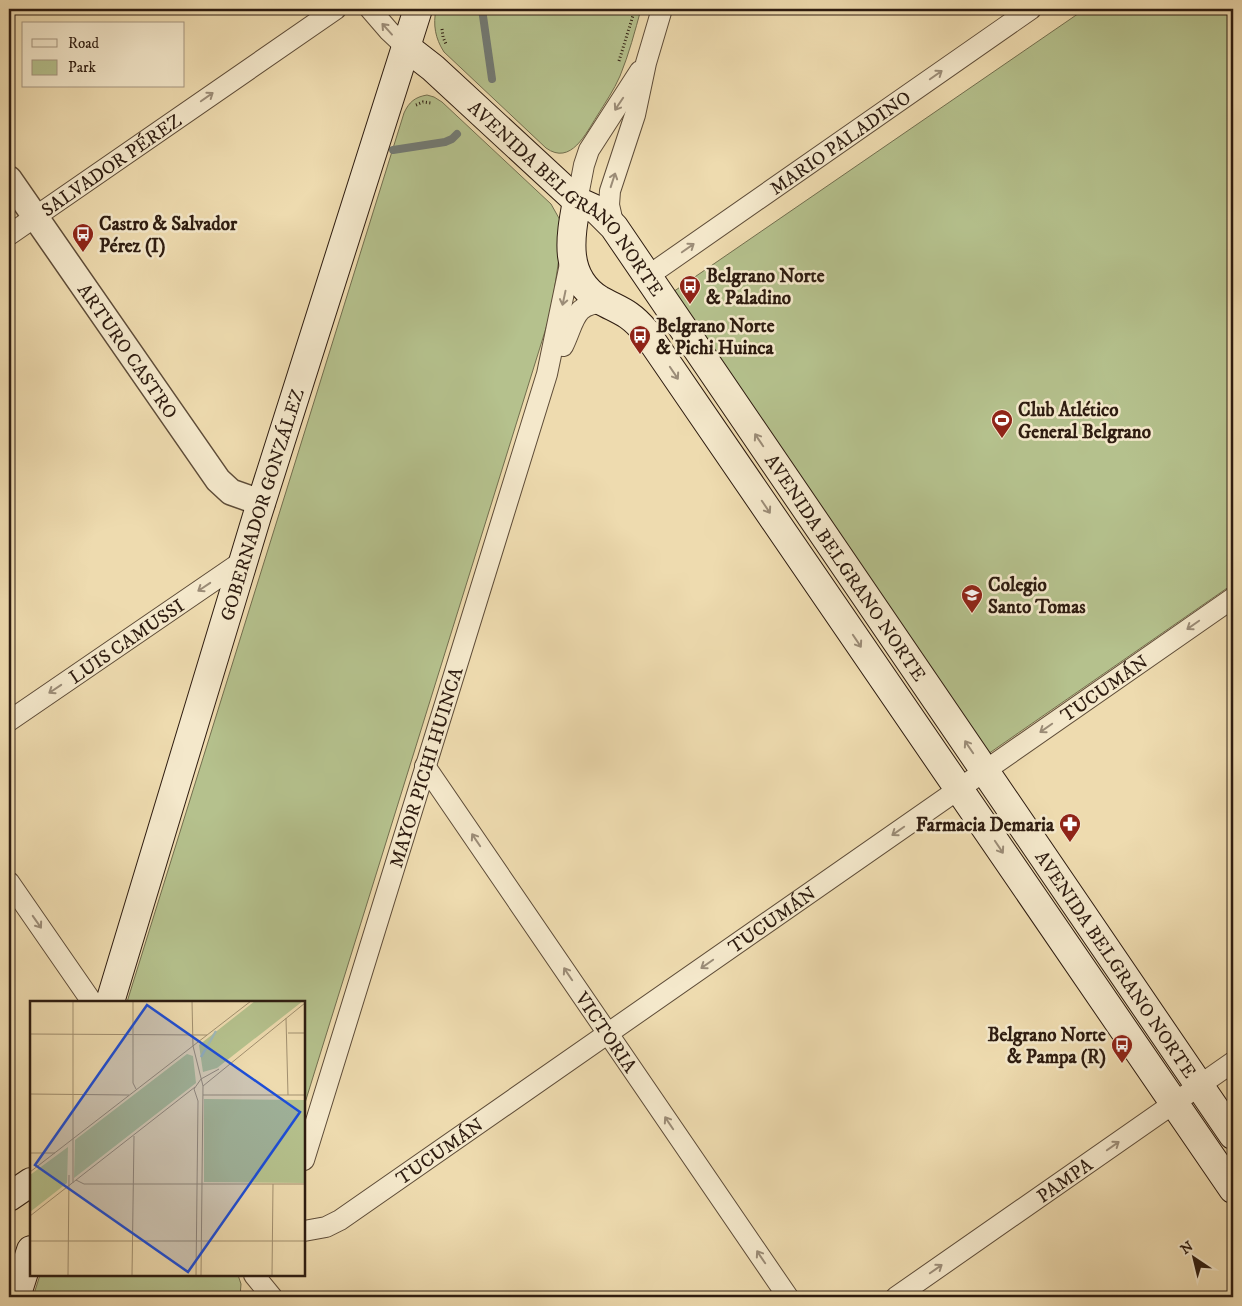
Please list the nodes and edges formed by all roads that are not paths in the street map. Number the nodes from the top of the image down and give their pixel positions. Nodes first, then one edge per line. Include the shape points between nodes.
1 (336, 9) edge
2 (370, 9) edge
3 (418, 9) edge
4 (662, 9) edge
5 (1031, 9) edge
6 (406, 47) junction
7 (646, 64) junction
8 (9, 179) edge
9 (577, 201) junction
10 (35, 216) junction
11 (614, 227) junction
12 (9, 235) edge
13 (571, 250) junction
14 (648, 276) junction
15 (613, 306) junction
16 (547, 374) junction
17 (262, 503) junction
18 (244, 560) junction
19 (1233, 598) edge
20 (9, 721) edge
21 (425, 766) junction
22 (985, 771) junction
23 (959, 789) junction
24 (9, 882) edge
25 (91, 1001) edge
26 (110, 1001) edge
27 (608, 1033) junction
28 (1233, 1062) edge
29 (1200, 1086) junction
30 (1174, 1103) junction
31 (1233, 1135) edge
32 (305, 1157) edge
33 (30, 1183) edge
34 (1233, 1189) edge
35 (9, 1197) edge
36 (305, 1231) edge
37 (30, 1253) edge
38 (16, 1297) edge
39 (788, 1297) edge
40 (896, 1297) edge

10 -> 1 street, SALVADOR PÉREZ
6 -> 2 street
3 - 6 main road, GOBERNADOR GONZÁLEZ
4 - 7 street, MAYOR PICHI HUINCA
14 -> 5 street, MARIO PALADINO
6 - 9 main road, AVENIDA BELGRANO NORTE
6 - 17 main road, GOBERNADOR GONZÁLEZ
7 -> 9 street, MAYOR PICHI HUINCA via 589,150
11 -> 7 street, MAYOR PICHI HUINCA via 609,205 610,190 635,115
8 - 10 street, ARTURO CASTRO
9 - 11 main road, AVENIDA BELGRANO NORTE via 597,210
9 - 13 main road, MAYOR PICHI HUINCA
10 - 12 street, SALVADOR PÉREZ
10 - 17 street, ARTURO CASTRO via 218,480 231,492
11 - 14 main road, AVENIDA BELGRANO NORTE
13 - 15 main road, AVENIDA BELGRANO NORTE via 573,267 579,279 594,295
13 -> 16 street, MAYOR PICHI HUINCA
14 - 15 main road via 649,288 644,300 633,308
22 -> 14 main road, AVENIDA BELGRANO NORTE
15 - 16 street, MAYOR PICHI HUINCA via 593,303 579,311
15 -> 23 main road, AVENIDA BELGRANO NORTE via 634,318 645,331
16 - 21 street, MAYOR PICHI HUINCA
17 - 18 main road, GOBERNADOR GONZÁLEZ
18 -> 20 street, LUIS CAMUSSI
18 - 26 main road, GOBERNADOR GONZÁLEZ
19 -> 22 street, TUCUMÁN
27 -> 21 street, VICTORIA
21 - 32 street, MAYOR PICHI HUINCA
22 - 23 street, TUCUMÁN
22 - 29 main road, AVENIDA BELGRANO NORTE
23 -> 27 street, TUCUMÁN
23 -> 30 main road, AVENIDA BELGRANO NORTE
24 -> 25 street
27 - 36 street, TUCUMÁN via 340,1220 326,1227
39 -> 27 street, VICTORIA
28 - 29 street, PAMPA
29 - 30 street, PAMPA
29 - 31 main road, AVENIDA BELGRANO NORTE
30 - 34 main road, AVENIDA BELGRANO NORTE
40 -> 30 street, PAMPA
33 - 35 main road
37 - 38 main road

